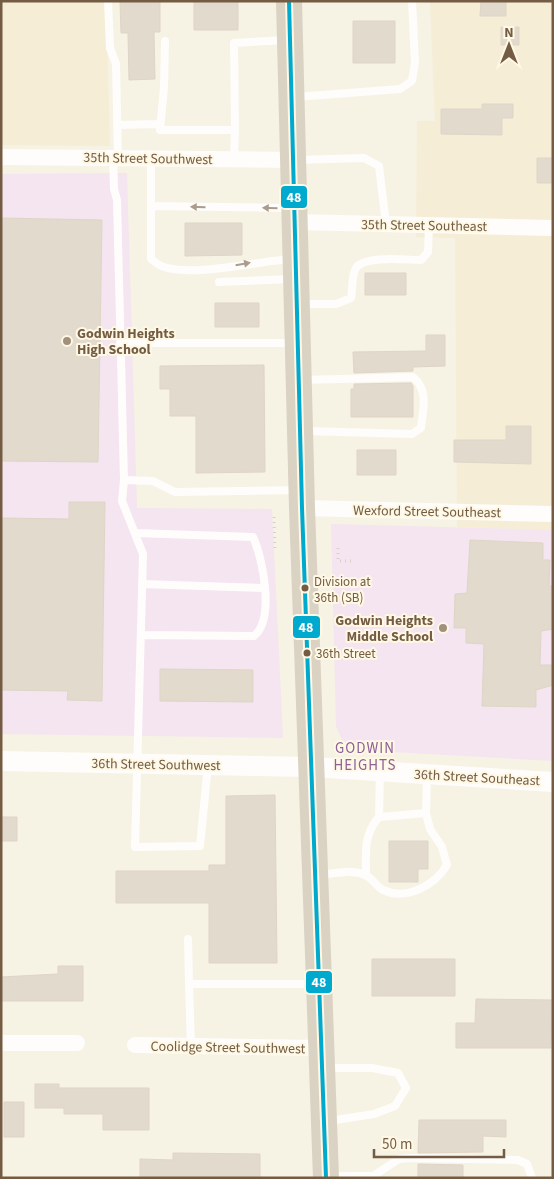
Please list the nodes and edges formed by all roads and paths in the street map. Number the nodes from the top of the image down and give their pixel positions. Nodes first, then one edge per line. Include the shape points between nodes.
1 (108, 1) edge
2 (289, 1) edge
3 (412, 1) edge
4 (290, 39) junction
5 (165, 41) dead end
6 (292, 97) junction
7 (160, 124) junction
8 (117, 125) junction
9 (235, 130) junction
10 (1, 157) edge
11 (116, 158) junction
12 (151, 158) junction
13 (234, 159) junction
14 (294, 160) junction
15 (151, 206) junction
16 (295, 215) junction
17 (386, 225) junction
18 (429, 226) junction
19 (553, 228) edge
20 (297, 281) junction
21 (219, 282) dead end
22 (120, 343) junction
23 (298, 343) junction
24 (299, 380) junction
25 (300, 431) junction
26 (124, 480) junction
27 (302, 499) junction
28 (553, 514) edge
29 (274, 517) dead end
30 (135, 532) junction
31 (338, 548) dead end
32 (275, 550) dead end
33 (352, 561) dead end
34 (142, 584) junction
35 (264, 588) junction
36 (141, 635) junction
37 (1, 761) edge
38 (137, 763) junction
39 (208, 765) junction
40 (311, 767) junction
41 (380, 771) junction
42 (428, 774) junction
43 (553, 782) edge
44 (426, 813) junction
45 (379, 817) junction
46 (315, 875) junction
47 (366, 875) junction
48 (188, 939) dead end
49 (189, 984) junction
50 (319, 984) junction
51 (1, 1043) edge
52 (77, 1044) dead end
53 (136, 1045) dead end
54 (191, 1046) junction
55 (322, 1058) junction
56 (324, 1121) junction
57 (326, 1177) edge
58 (374, 1177) edge
59 (532, 1178) edge

1 - 8 lane via 110,48 116,64
2 - 4 main road
3 - 6 lane via 412,81 400,89
4 - 6 main road
4 - 9 lane via 234,43
5 - 7 lane
6 - 14 main road
7 - 8 lane
7 - 9 lane via 160,130
8 - 11 lane
9 - 13 lane
10 - 11 street, 35th Street Southwest
11 - 12 street, 35th Street Southwest
11 - 22 lane
12 - 13 street, 35th Street Southwest
12 - 15 lane
13 - 14 street, 35th Street Southwest
14 - 16 main road
14 - 17 lane via 364,158 378,166
16 -> 15 lane
15 -> 20 lane via 151,259 162,267
16 - 17 street, 35th Street Southeast
16 - 20 main road
17 - 18 street, 35th Street Southeast
18 - 19 street, 35th Street Southeast
18 - 20 lane via 428,252 421,260 370,260 361,263 354,273 351,298 336,304
20 - 21 lane
20 - 23 main road
22 - 23 lane
22 - 26 lane
23 - 24 main road
24 - 25 main road
24 - 25 lane via 413,377 419,382 424,402 421,428 412,434
25 - 27 main road
26 - 27 lane via 153,482 175,492
26 - 30 lane via 122,500
27 - 28 street, Wexford Street Southeast
27 - 40 main road
29 - 32 path
30 - 34 lane via 143,554
30 - 35 lane via 253,537 261,554
31 - 33 path via 338,561
34 - 35 lane
34 - 36 lane
35 - 36 lane via 264,621 254,636
36 - 38 lane
37 - 38 street, 36th Street Southwest
38 - 39 street, 36th Street Southwest
38 - 39 lane via 135,847 200,846
39 - 40 street, 36th Street Southwest
40 - 41 street, 36th Street Southeast
40 - 46 main road
41 - 42 street, 36th Street Southeast
41 - 45 lane
42 - 43 street, 36th Street Southeast
42 - 44 lane
44 - 45 lane
44 - 47 lane via 447,865 439,877 421,889 405,892 385,890
45 - 47 lane via 370,827 365,842
46 - 47 lane via 352,872
46 - 50 main road
48 - 49 lane
49 - 50 lane
49 - 54 lane
50 - 55 main road
51 - 52 street
53 - 54 street, Coolidge Street Southwest
54 - 55 street, Coolidge Street Southwest
55 - 56 main road
55 - 56 lane via 398,1073 406,1088 395,1106 374,1114
56 - 57 main road
57 - 58 lane
58 - 59 lane via 399,1159 410,1158 518,1160 528,1164

